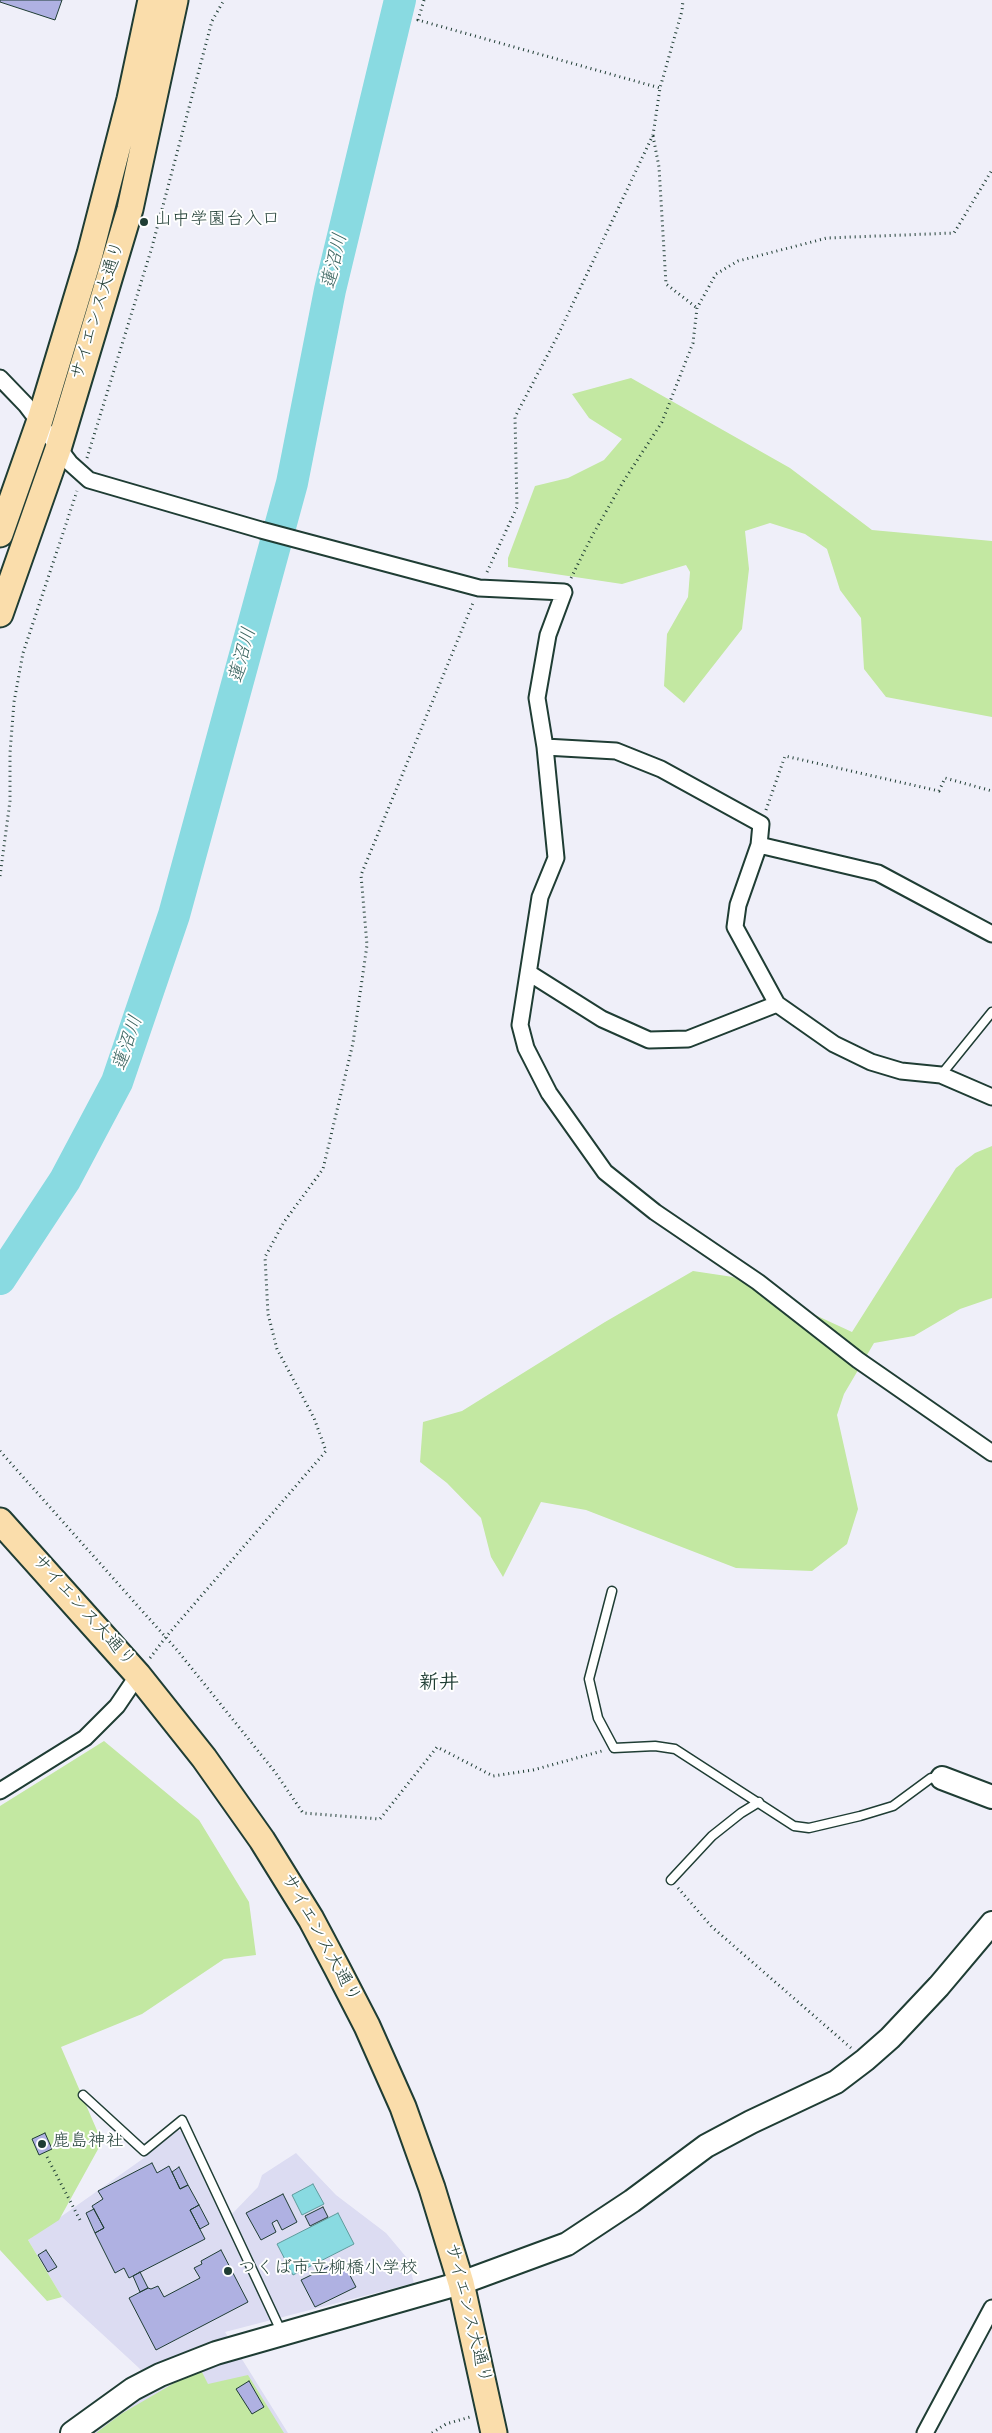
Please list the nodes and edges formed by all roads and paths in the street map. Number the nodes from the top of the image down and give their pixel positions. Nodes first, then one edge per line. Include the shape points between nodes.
1 (151, 0) edge
2 (175, 0) edge
3 (224, 0) edge
4 (424, 0) edge
5 (683, 0) edge
6 (660, 88) junction
7 (653, 135) junction
8 (992, 170) edge
9 (697, 308) junction
10 (0, 378) edge
11 (39, 423) junction
12 (58, 449) junction
13 (82, 474) junction
14 (0, 534) edge
15 (480, 588) junction
16 (564, 592) junction
17 (0, 614) edge
18 (545, 747) junction
19 (992, 791) edge
20 (761, 824) junction
21 (760, 845) junction
22 (0, 876) edge
23 (992, 934) edge
24 (529, 973) junction
25 (777, 1004) junction
26 (992, 1012) edge
27 (941, 1075) junction
28 (992, 1097) edge
29 (0, 1452) edge
30 (992, 1453) edge
31 (0, 1521) edge
32 (612, 1591) dead end
33 (165, 1638) junction
34 (138, 1675) junction
35 (614, 1748) junction
36 (942, 1778) joint
37 (0, 1791) edge
38 (992, 1796) edge
39 (759, 1802) junction
40 (671, 1880) joint
41 (992, 1923) edge
42 (865, 2060) junction
43 (83, 2095) dead end
44 (48, 2157) dead end
45 (80, 2220) dead end
46 (461, 2283) junction
47 (992, 2308) edge
48 (282, 2335) junction
49 (492, 2422) edge
50 (72, 2433) edge
51 (432, 2433) edge
52 (925, 2433) edge

1 - 11 main road, サイエンス大通り via 130,99 97,225
2 - 12 main road, サイエンス大通り via 130,209
3 - 13 path via 212,21 152,247
4 - 6 path via 418,20
5 - 6 path
6 - 7 path
7 - 9 path via 659,167 666,284
7 - 15 path via 557,337 514,417 517,507
8 - 9 path via 954,233 827,238 738,261 716,274
9 - 16 path via 693,343 662,422 623,482
10 - 11 street
11 - 12 street
11 - 14 main road, サイエンス大通り
12 - 13 street
12 - 17 main road, サイエンス大通り
13 - 15 street via 89,480 261,530
13 - 22 path via 23,653 14,702 10,801
15 - 16 street
15 - 33 path via 361,875 367,945 353,1043 323,1169 284,1222 265,1257 268,1314 277,1349 314,1418 326,1451
16 - 18 street via 548,635 536,698
18 - 20 street via 616,751 661,769
18 - 24 street via 556,858 540,897
19 - 20 path via 945,778 939,791 784,756
20 - 21 street
21 - 23 street via 878,873
21 - 25 street via 738,905 735,927
24 - 25 street via 602,1018 649,1040 688,1039
24 - 30 street via 520,1025 526,1048 549,1092 605,1172 655,1212 758,1282 858,1360
25 - 27 street via 834,1044 871,1062 901,1071
26 - 27 lane
27 - 28 street
29 - 33 path
31 - 34 main road, サイエンス大通り
32 - 35 lane via 589,1679 598,1718
33 - 35 path via 275,1772 303,1813 380,1819 437,1747 493,1776 534,1770
34 - 37 street via 117,1706 85,1738
34 - 46 main road, サイエンス大通り via 241,1809 338,1968 403,2107
35 - 39 lane via 654,1746 675,1749
36 - 38 street
36 - 39 lane via 930,1778 893,1806 809,1828 794,1826
39 - 40 lane via 712,1836
40 - 42 path via 712,1927
41 - 42 street via 939,1986
42 - 46 street via 836,2082 706,2146 567,2244
43 - 48 lane via 144,2151 182,2120
44 - 45 path
46 - 48 street
46 - 49 main road, サイエンス大通り
47 - 52 street
48 - 50 street via 216,2352 160,2374 133,2389
49 - 51 path via 446,2424

